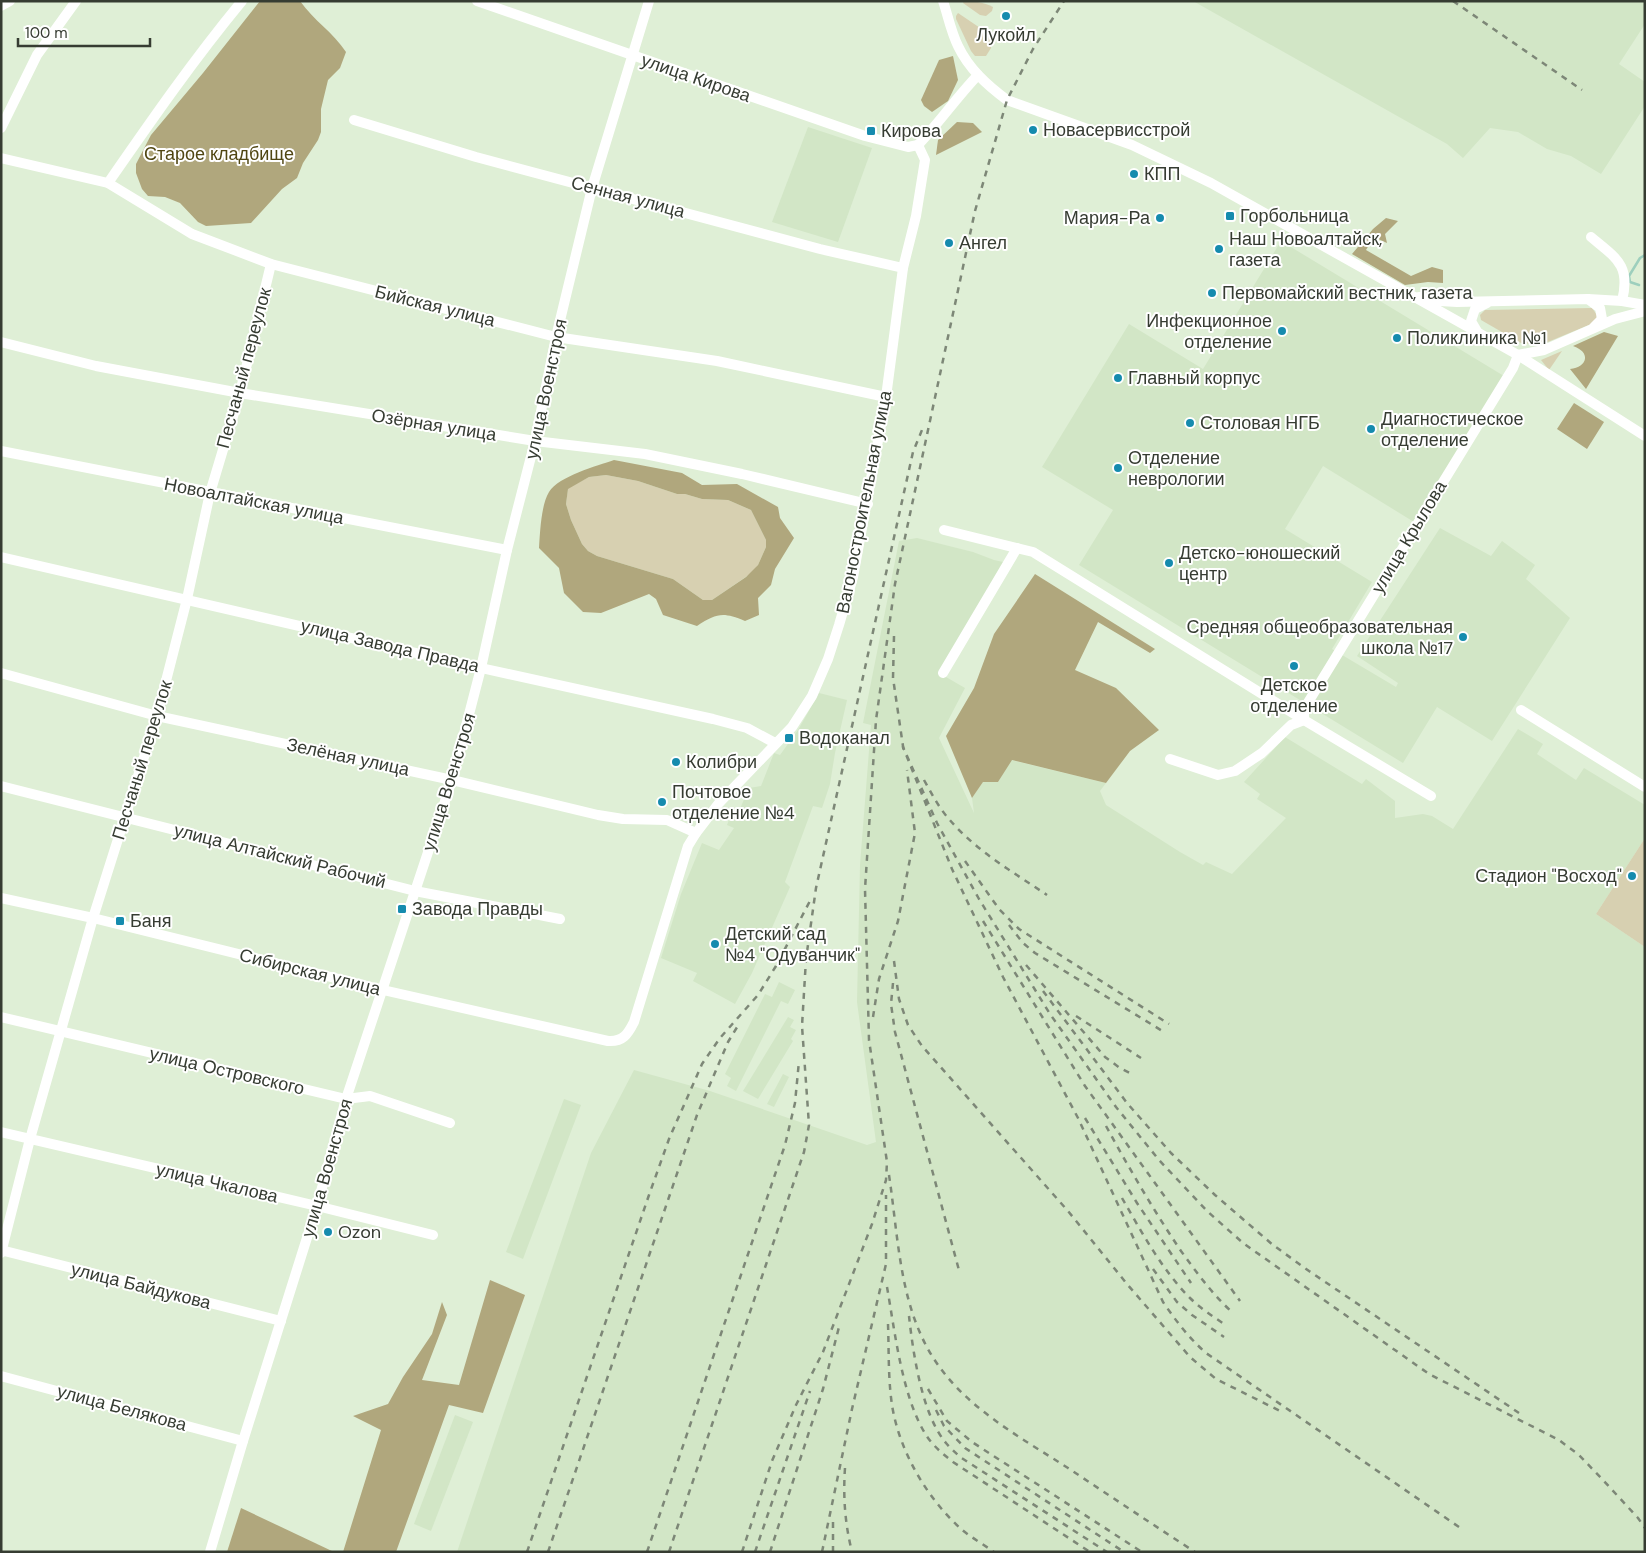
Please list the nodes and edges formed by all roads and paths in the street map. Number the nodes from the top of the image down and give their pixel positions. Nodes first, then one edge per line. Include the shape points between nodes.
1 (10, 1) edge
2 (76, 1) edge
3 (242, 1) edge
4 (476, 1) edge
5 (649, 1) edge
6 (940, 2) edge
7 (1, 6) edge
8 (632, 56) junction
9 (978, 75) junction
10 (354, 120) dead end
11 (1, 128) edge
12 (918, 145) junction
13 (1, 158) edge
14 (108, 183) junction
15 (592, 188) junction
16 (1591, 237) dead end
17 (271, 264) junction
18 (904, 268) junction
19 (1409, 295) junction
20 (1584, 299) junction
21 (1622, 301) junction
22 (1490, 302) junction
23 (1645, 305) edge
24 (1645, 311) edge
25 (1592, 329) junction
26 (1478, 333) junction
27 (556, 337) junction
28 (1, 342) edge
29 (1518, 355) junction
30 (240, 393) junction
31 (886, 397) junction
32 (1645, 436) edge
33 (535, 441) junction
34 (1, 451) edge
35 (210, 493) junction
36 (868, 504) junction
37 (944, 530) dead end
38 (1016, 548) junction
39 (507, 550) junction
40 (1, 557) edge
41 (187, 599) junction
42 (481, 668) junction
43 (1, 673) edge
44 (943, 673) dead end
45 (1521, 710) dead end
46 (157, 716) junction
47 (1304, 720) junction
48 (776, 743) junction
49 (1170, 759) dead end
50 (452, 780) junction
51 (1, 786) edge
52 (1645, 787) edge
53 (1431, 796) dead end
54 (125, 817) junction
55 (696, 832) junction
56 (415, 891) junction
57 (1, 898) edge
58 (93, 918) junction
59 (560, 919) dead end
60 (383, 990) junction
61 (1, 1017) edge
62 (60, 1032) junction
63 (619, 1040) joint
64 (346, 1099) junction
65 (450, 1122) dead end
66 (1, 1132) edge
67 (30, 1139) junction
68 (317, 1206) junction
69 (433, 1235) dead end
70 (2, 1251) edge
71 (281, 1321) junction
72 (1, 1376) edge
73 (243, 1441) junction
74 (210, 1552) edge

1 - 7 street
2 - 11 street via 37,55
3 - 14 street via 163,103
4 - 8 street, улица Кирова
5 - 8 street, улица Военстроя
6 - 9 street via 957,45
8 - 12 street, улица Кирова via 866,136 908,147
8 - 15 street, улица Военстроя
9 - 12 street
9 - 19 street via 1007,100 1132,145 1211,183
10 - 15 street, Сенная улица
12 - 18 street, Вагоностроительная улица via 925,160
13 - 14 street, Бийская улица
14 - 17 street, Бийская улица via 192,234
15 - 18 street, Сенная улица
15 - 27 street, улица Военстроя
16 - 21 street via 1620,262 1625,290
17 - 27 street, Бийская улица
17 - 30 street, Песчаный переулок
18 - 31 street, Вагоностроительная улица
19 - 22 street via 1440,301
19 - 26 street
20 - 21 street
20 - 22 street
20 - 25 street via 1600,308 1602,320
21 - 23 street
22 - 26 street via 1475,309 1471,320
24 - 25 street
25 - 29 street via 1544,350
26 - 29 street
27 - 31 street, Бийская улица via 717,361
27 - 33 street, улица Военстроя
28 - 30 street, Озёрная улица via 96,366
29 - 32 street
29 - 47 street, улица Крылова via 1304,709
30 - 33 street, Озёрная улица
30 - 35 street, Песчаный переулок
31 - 36 street, Вагоностроительная улица
33 - 36 street, Озёрная улица via 644,454
33 - 39 street, улица Военстроя
34 - 35 street, Новоалтайская улица
35 - 39 street, Новоалтайская улица
35 - 41 street, Песчаный переулок
36 - 48 street, Вагоностроительная улица via 853,577 828,659 812,696 792,727
37 - 38 street
38 - 44 street
38 - 47 street via 1033,552
39 - 42 street, улица Военстроя
40 - 41 street, улица Завода Правда
41 - 42 street, улица Завода Правда
41 - 46 street, Песчаный переулок
42 - 48 street, улица Завода Правда via 713,719 747,728
42 - 50 street, улица Военстроя
43 - 46 street, Зелёная улица
45 - 52 street
46 - 50 street, Зелёная улица
46 - 54 street, Песчаный переулок
47 - 49 street via 1290,725 1262,753 1235,771 1218,775
47 - 53 street
48 - 55 street, Вагоностроительная улица
50 - 55 street, Зелёная улица via 598,815 666,820
50 - 56 street, улица Военстроя
51 - 54 street, улица Алтайский Рабочий
54 - 56 street, улица Алтайский Рабочий
54 - 58 street, Песчаный переулок
55 - 63 street, Вагоностроительная улица via 688,846 634,1022 627,1035
56 - 59 street, улица Алтайский Рабочий
56 - 60 street, улица Военстроя
57 - 58 street, Сибирская улица
58 - 60 street, Сибирская улица
58 - 62 street, Песчаный переулок
60 - 63 street, Сибирская улица via 608,1041
60 - 64 street, улица Военстроя
61 - 62 street, улица Островского
62 - 64 street, улица Островского
62 - 67 street, Песчаный переулок
64 - 65 street, улица Островского via 370,1096
64 - 68 street, улица Военстроя
66 - 67 street, улица Чкалова
67 - 68 street, улица Чкалова
67 - 70 street, Песчаный переулок
68 - 69 street, улица Чкалова
68 - 71 street, улица Военстроя
70 - 71 street, улица Байдукова
71 - 73 street, улица Военстроя
72 - 73 street, улица Белякова
73 - 74 street, улица Военстроя

